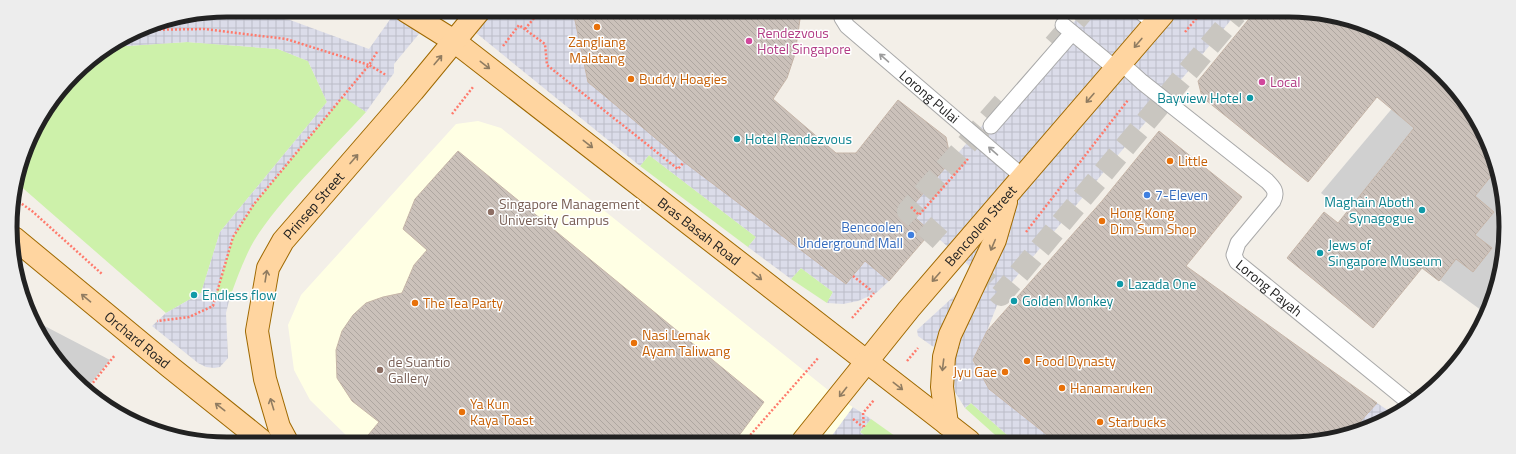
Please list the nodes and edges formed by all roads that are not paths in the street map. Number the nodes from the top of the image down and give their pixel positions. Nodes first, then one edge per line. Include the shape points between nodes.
1 (416, 17) edge
2 (474, 17) edge
3 (842, 17) edge
4 (1153, 17) edge
5 (454, 41) junction
6 (1118, 66) junction
7 (991, 126) dead end
8 (1023, 177) junction
9 (1008, 195) junction
10 (17, 240) edge
11 (867, 362) junction
12 (1407, 401) edge
13 (947, 424) junction
14 (257, 437) edge
15 (284, 437) edge
16 (806, 437) edge
17 (964, 437) edge

1 - 5 main road, Bras Basah Road
2 - 5 main road, Prinsep Street
8 -> 3 lane, Lorong Pulai via 847,26
4 -> 6 main road, Bencoolen Street
5 -> 11 main road, Bras Basah Road
15 -> 5 main road, Prinsep Street via 265,379 257,331 268,268 283,241
6 - 7 lane, Lorong Payah via 1067,29
6 -> 8 main road, Bencoolen Street
6 - 12 lane, Lorong Payah via 1142,82 1274,189 1276,197 1238,243 1234,255 1237,262
8 - 9 main road, Bencoolen Street
9 -> 11 main road, Bencoolen Street via 909,309
9 -> 13 main road via 995,240 950,335 944,357 942,387
14 -> 10 main road, Orchard Road
11 -> 13 main road, Bras Basah Road
11 -> 16 main road, Bencoolen Street
13 - 17 main road, Bras Basah Road

